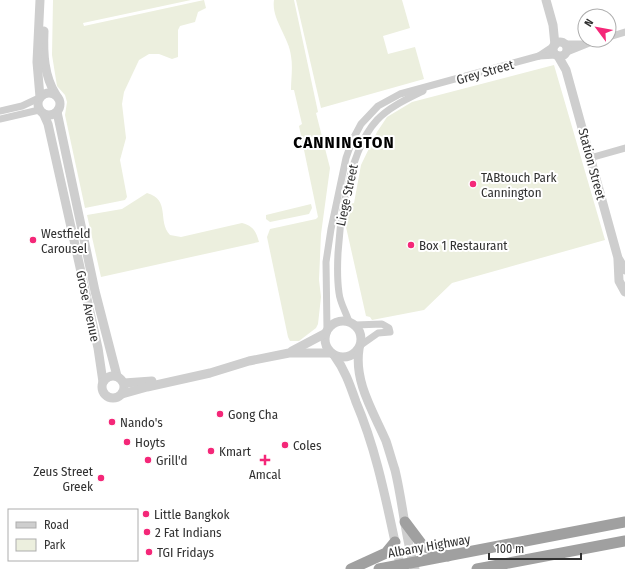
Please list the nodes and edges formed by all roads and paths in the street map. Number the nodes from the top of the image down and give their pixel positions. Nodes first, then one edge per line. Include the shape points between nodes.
1 (40, 0) edge
2 (46, 0) edge
3 (546, 0) edge
4 (577, 46) edge
5 (560, 49) junction
6 (432, 87) junction
7 (56, 95) junction
8 (39, 97) junction
9 (0, 111) edge
10 (41, 112) junction
11 (57, 112) junction
12 (0, 119) edge
13 (625, 148) edge
14 (590, 158) junction
15 (73, 186) junction
16 (62, 188) junction
17 (618, 258) junction
18 (625, 270) edge
19 (625, 292) edge
20 (352, 324) junction
21 (327, 332) junction
22 (360, 347) junction
23 (289, 353) junction
24 (332, 354) junction
25 (249, 361) junction
26 (117, 376) junction
27 (103, 382) junction
28 (124, 383) junction
29 (122, 394) junction
30 (405, 522) junction
31 (625, 522) edge
32 (625, 541) edge
33 (395, 542) junction
34 (450, 557) junction
35 (414, 566) edge
36 (401, 567) edge
37 (351, 569) edge
38 (378, 569) edge
39 (477, 569) edge

1 - 8 street via 37,62
2 - 7 street via 45,62 49,82
3 - 5 street, Station Street
4 - 5 street, Grey Street
5 - 6 street, Grey Street
5 - 14 street, Station Street
6 - 20 street, Liege Street via 386,112 368,131 360,146 343,210 337,255 339,295
6 - 21 street, Liege Street via 400,94 378,106 361,124 352,141 326,262
7 - 8 street via 48,93
7 - 11 street via 60,103
8 - 9 street via 22,106
8 - 10 street via 37,103
10 - 11 street via 51,115
10 - 12 street
10 - 16 street, Grose Avenue via 48,124
11 - 15 street, Grose Avenue
13 - 14 street
14 - 17 street, Station Street
15 - 16 street
15 - 26 street, Grose Avenue via 95,291
16 - 27 street, Grose Avenue
17 - 18 street, Station Street
17 - 19 street, Station Street via 619,281
20 - 21 street via 335,322
20 - 22 street via 361,335
20 - 22 street via 382,324 389,328 390,332 378,333
21 - 23 street
21 - 24 street via 325,344
22 - 24 street via 348,357
22 - 30 street via 359,375 388,449
23 - 24 street
23 - 25 street
24 - 33 street via 348,379 368,430 381,473
25 - 28 street via 242,360 147,382
25 - 29 street
26 - 27 street via 109,376
26 - 28 street
27 - 29 street via 102,388 106,395 114,398
28 - 29 street
30 - 34 highway via 423,546
30 - 35 street
31 - 34 highway, Albany Highway
32 - 39 highway
33 - 36 street
33 - 37 highway via 386,553
34 - 35 highway, Albany Highway
35 - 36 highway, Albany Highway
36 - 38 highway, Albany Highway

